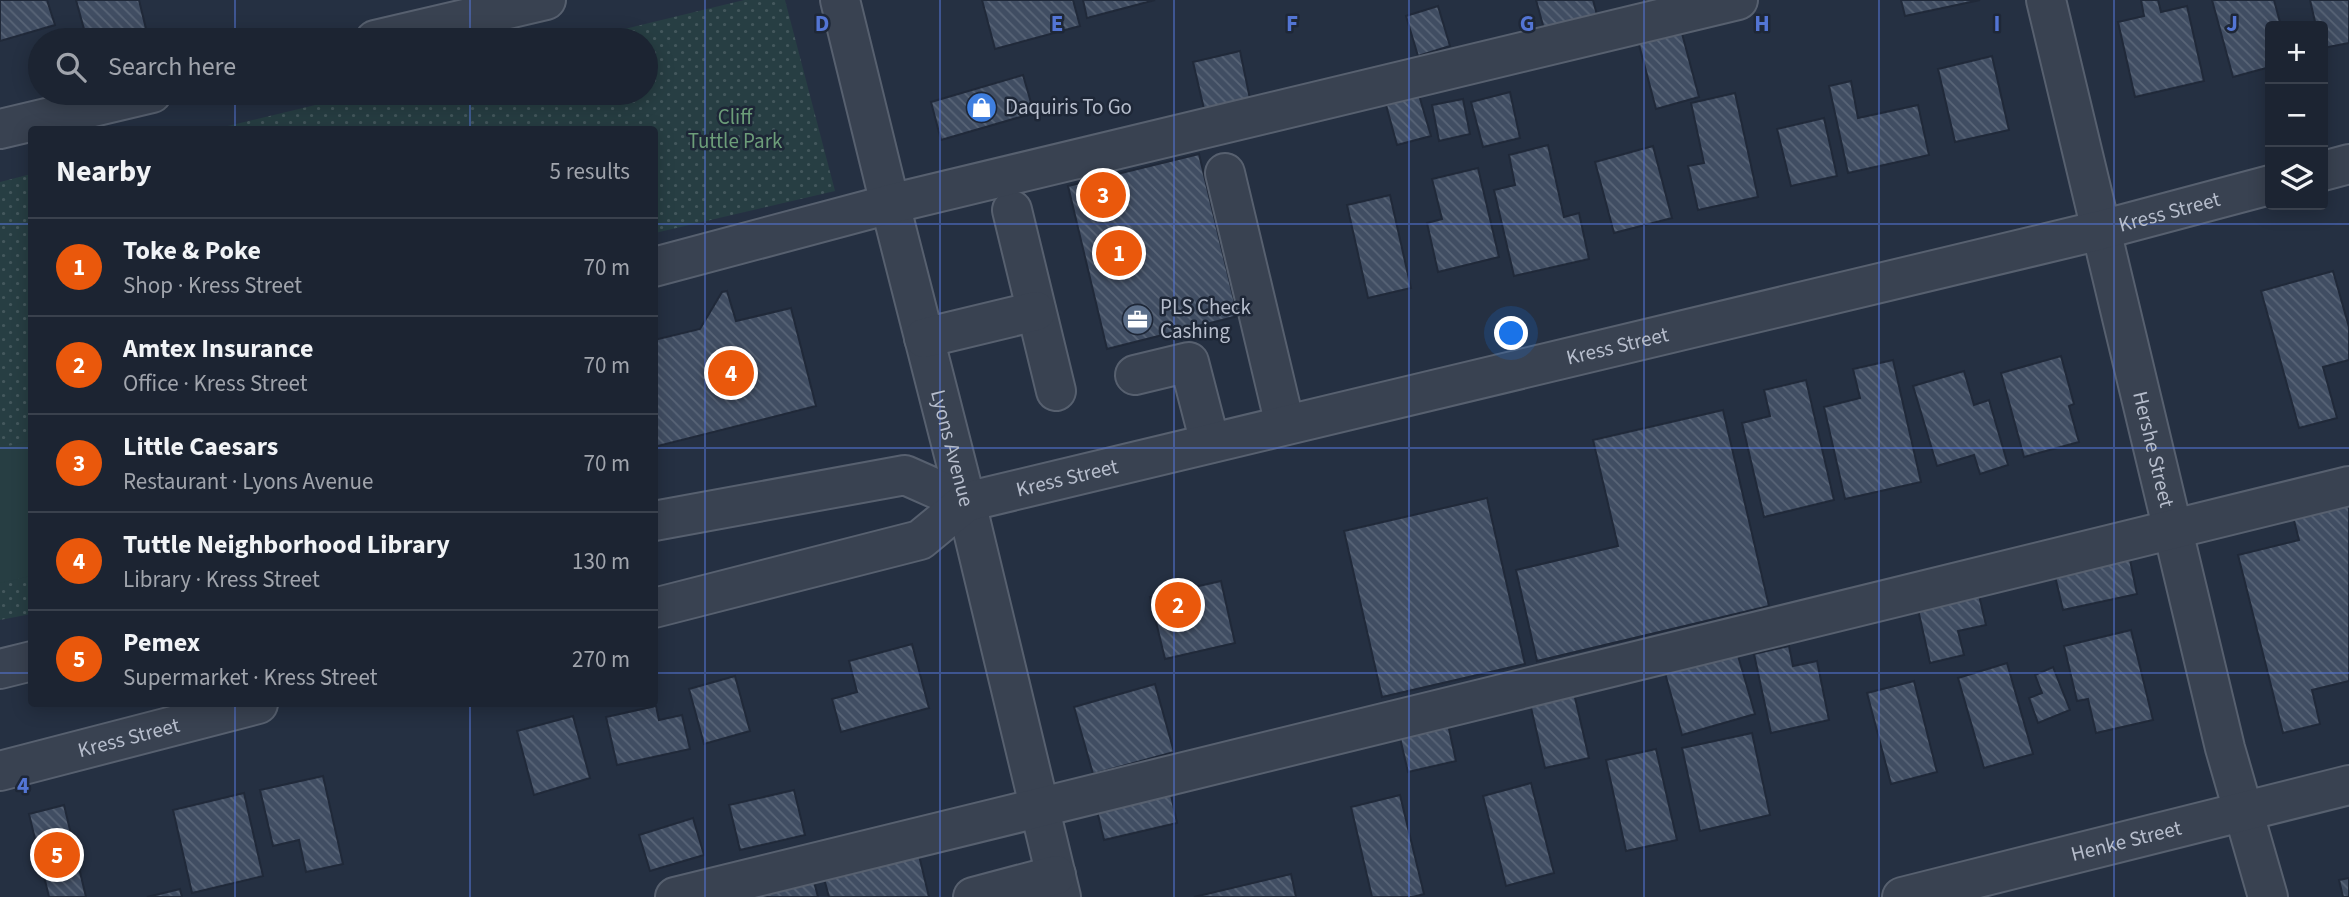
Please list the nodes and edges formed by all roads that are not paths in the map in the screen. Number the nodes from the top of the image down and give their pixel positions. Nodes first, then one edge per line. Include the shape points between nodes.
1 (546, 0) edge
2 (840, 0) edge
3 (1738, 0) edge
4 (2046, 0) edge
5 (426, 28) edge
6 (101, 105) edge
7 (0, 129) edge
8 (2349, 164) edge
9 (2328, 170) edge
10 (1225, 173) dead end
11 (2265, 186) edge
12 (890, 204) junction
13 (1012, 210) dead end
14 (2101, 230) junction
15 (658, 266) edge
16 (1036, 311) junction
17 (924, 338) junction
18 (1135, 375) dead end
19 (1056, 391) dead end
20 (1285, 425) junction
21 (1210, 443) junction
22 (2349, 486) edge
23 (966, 502) junction
24 (658, 521) edge
25 (2172, 528) junction
26 (658, 607) edge
27 (28, 662) edge
28 (0, 669) edge
29 (246, 707) edge
30 (0, 771) edge
31 (2349, 785) edge
32 (1039, 807) junction
33 (2244, 811) junction
34 (1058, 886) edge
35 (675, 897) edge
36 (974, 897) edge
37 (1902, 897) edge
38 (2267, 897) edge

1 - 5 street
2 - 12 street, Lyons Avenue
3 - 12 street
4 - 14 street, Hershe Street
6 - 7 street
8 - 9 street
10 - 20 street
11 - 14 street, Kress Street
12 - 15 street
12 - 17 street, Lyons Avenue
13 - 16 street
14 - 20 street, Kress Street
14 - 25 street, Hershe Street
16 - 17 street
16 - 19 street
17 - 23 street, Lyons Avenue
18 - 21 street via 1189,362
20 - 21 street, Kress Street
21 - 23 street, Kress Street
22 - 25 street
23 - 24 street via 905,475
23 - 26 street, Kress Street via 920,540
23 - 32 street, Lyons Avenue
25 - 32 street
25 - 33 street, Hershe Street
27 - 28 street
29 - 30 street, Kress Street
31 - 33 street, Henke Street
32 - 34 street, Lyons Avenue
32 - 35 street
33 - 37 street, Henke Street
33 - 38 street, Hershe Street
34 - 36 street

